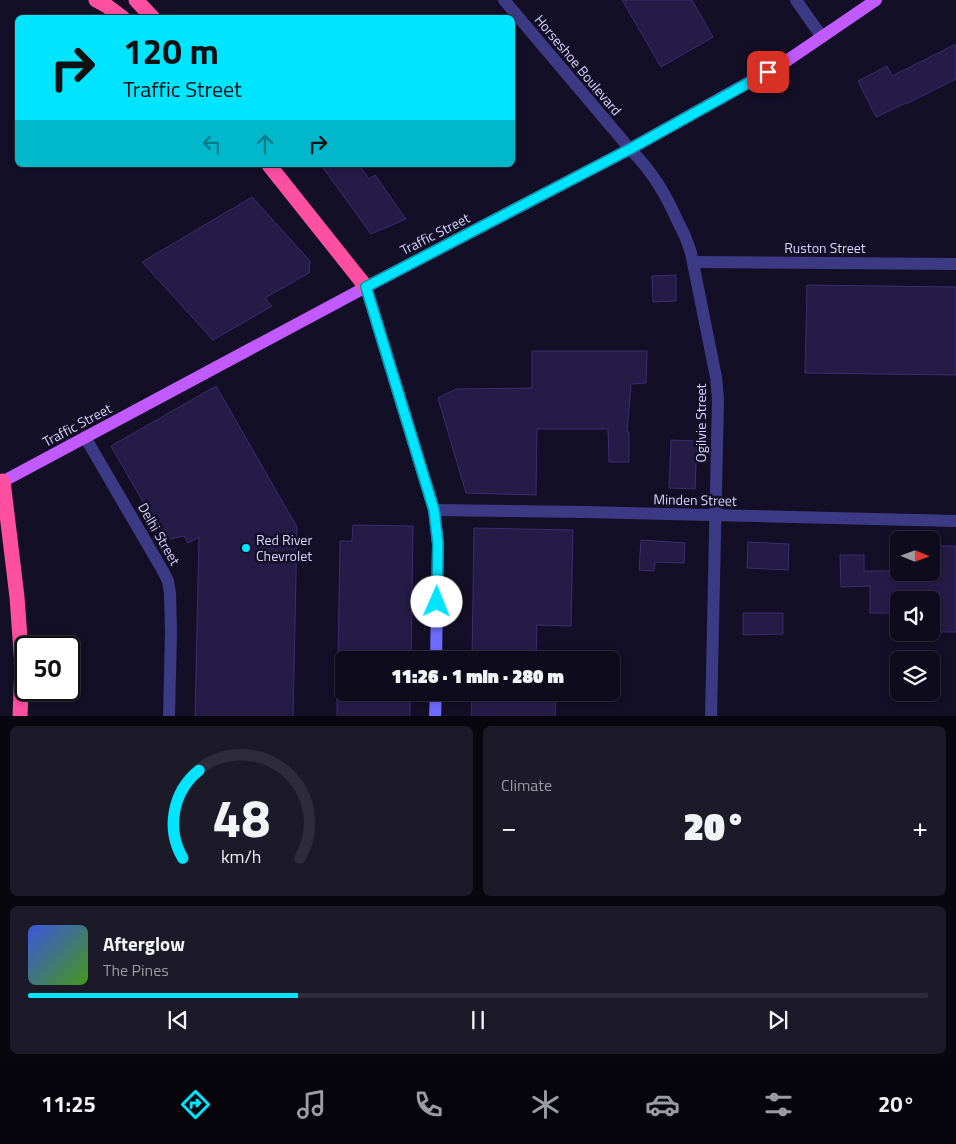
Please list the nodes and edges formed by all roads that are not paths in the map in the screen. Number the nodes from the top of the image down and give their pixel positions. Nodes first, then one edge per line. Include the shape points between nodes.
1 (96, 0) edge
2 (136, 0) edge
3 (504, 0) edge
4 (796, 0) edge
5 (876, 0) edge
6 (119, 15) edge
7 (150, 15) edge
8 (822, 37) junction
9 (630, 149) junction
10 (271, 167) edge
11 (694, 262) junction
12 (956, 264) edge
13 (366, 287) junction
14 (85, 438) junction
15 (1, 482) edge
16 (434, 510) junction
17 (716, 515) junction
18 (956, 521) edge
19 (436, 651) edge
20 (436, 701) edge
21 (20, 716) edge
22 (169, 716) edge
23 (435, 716) edge
24 (711, 716) edge

1 - 6 highway
2 - 7 highway
3 - 9 street, Horseshoe Boulevard
4 - 8 street
5 - 8 main road, Traffic Street
8 - 9 main road, Traffic Street via 785,62
9 - 11 street, Ogilvie Street via 657,180
9 - 13 main road, Traffic Street
10 - 13 highway
11 - 12 street, Ruston Street
11 - 17 street, Ogilvie Street via 716,377
13 - 14 main road, Traffic Street
13 - 16 main road
14 - 15 main road, Traffic Street
14 - 22 street, Delhi Street via 168,581 171,624
15 - 21 highway via 17,597 22,666
16 - 17 street, Minden Street
16 - 19 main road via 438,544
17 - 18 street, Minden Street
17 - 24 street, Ogilvie Street
20 - 23 main road

